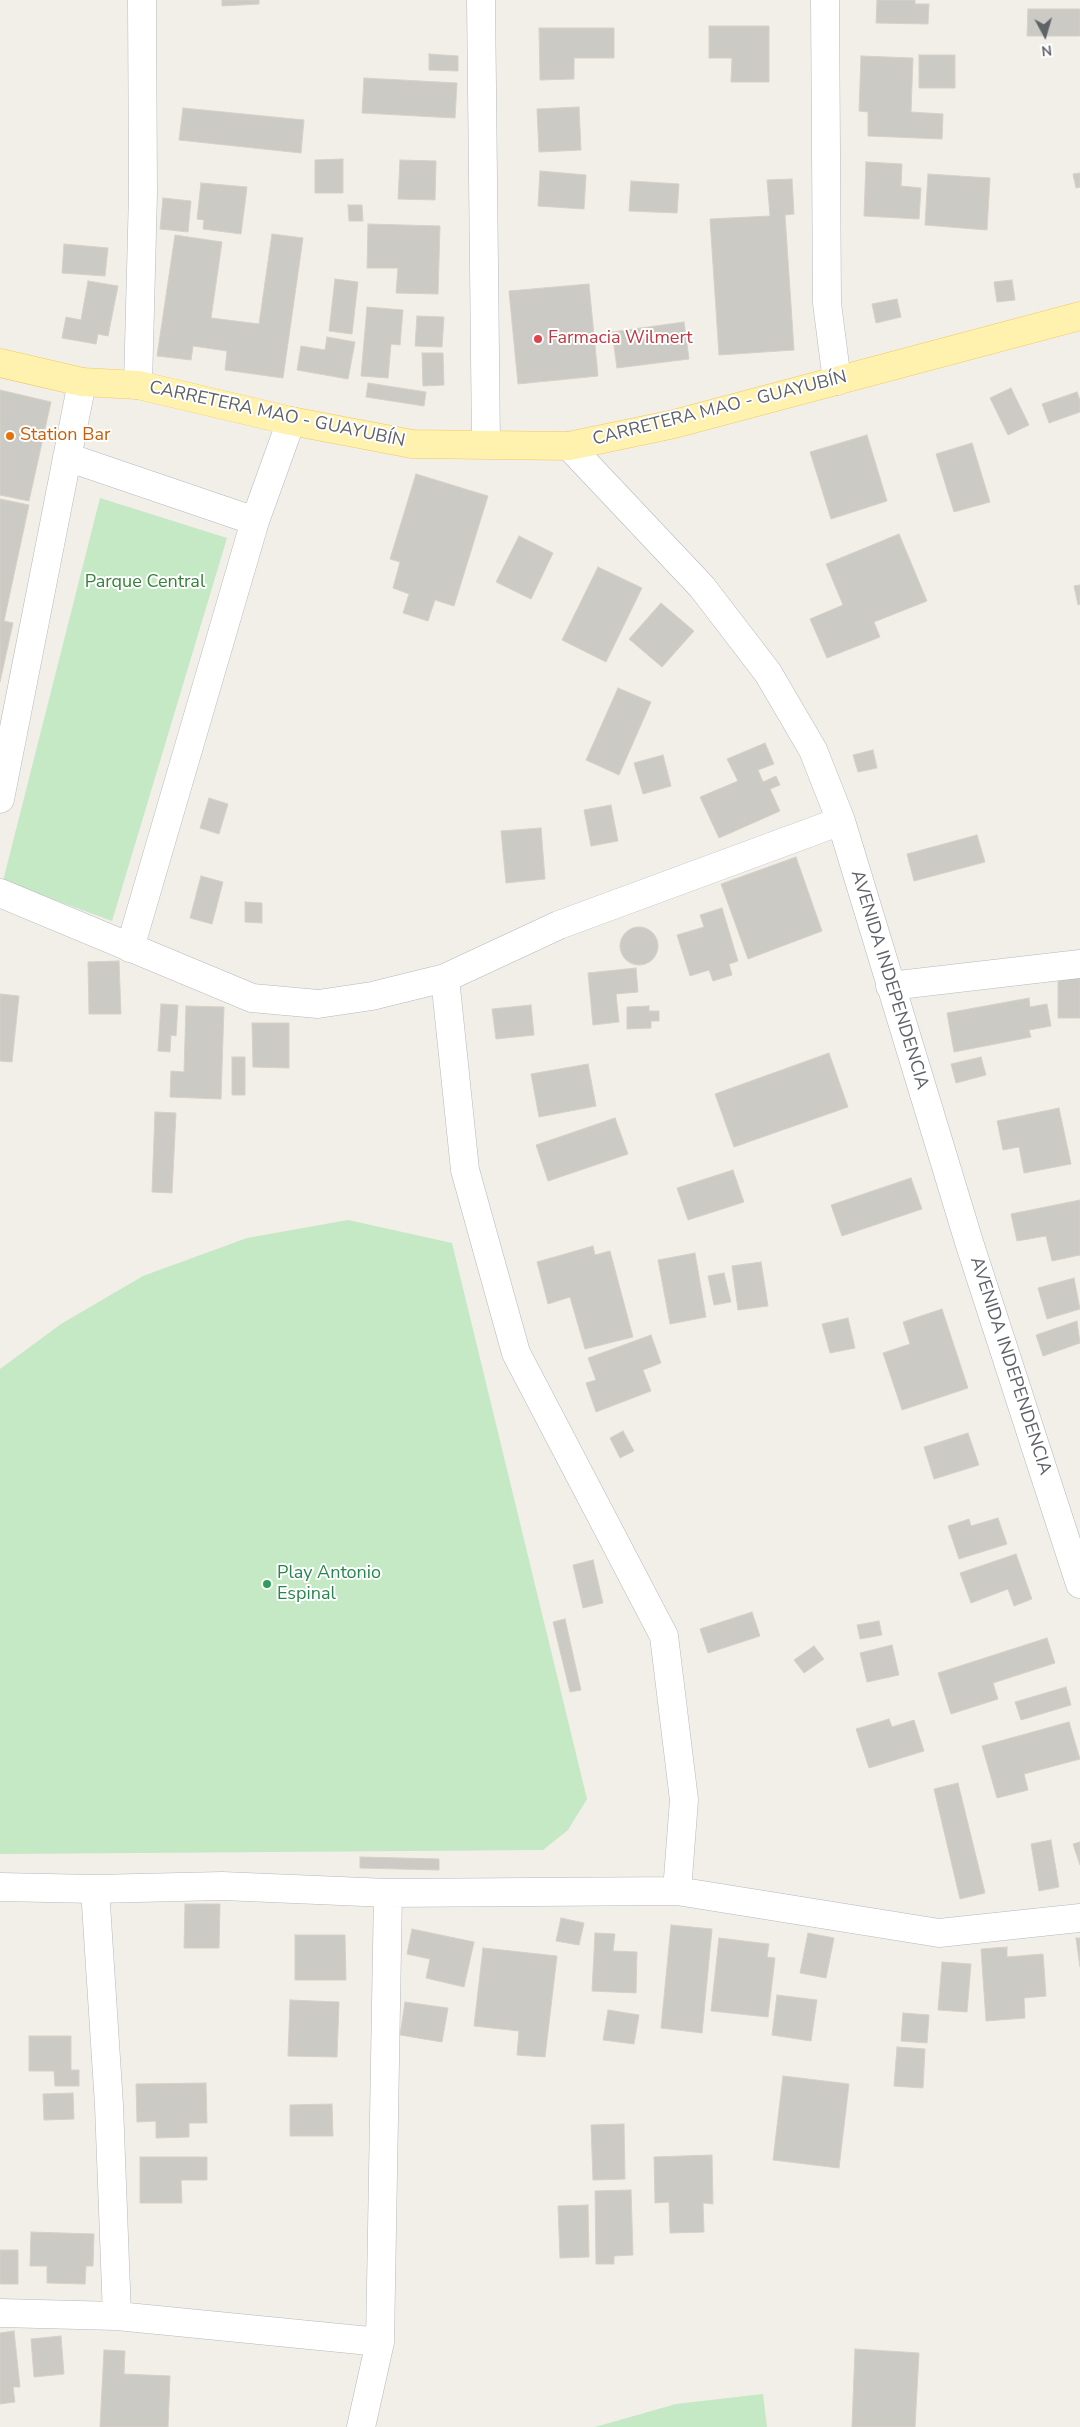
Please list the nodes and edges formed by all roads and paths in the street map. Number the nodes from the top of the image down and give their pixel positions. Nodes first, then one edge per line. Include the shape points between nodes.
1 (142, 0) edge
2 (481, 0) edge
3 (825, 0) edge
4 (1080, 316) edge
5 (0, 364) edge
6 (837, 381) junction
7 (82, 382) junction
8 (138, 385) junction
9 (291, 422) junction
10 (486, 444) junction
11 (569, 446) junction
12 (67, 457) junction
13 (255, 521) junction
14 (0, 799) edge
15 (841, 821) junction
16 (0, 893) edge
17 (130, 948) junction
18 (1080, 964) edge
19 (445, 978) junction
20 (890, 986) junction
21 (1080, 1584) edge
22 (0, 1887) edge
23 (94, 1889) junction
24 (678, 1890) junction
25 (388, 1893) junction
26 (1080, 1918) edge
27 (0, 2313) edge
28 (118, 2316) junction
29 (380, 2342) junction
30 (361, 2427) edge

1 - 8 street via 143,193
2 - 10 street
3 - 6 street via 827,303
4 - 6 main road, CARRETERA MAO - GUAYUBÍN
5 - 7 main road, CARRETERA MAO - GUAYUBÍN
6 - 11 main road, CARRETERA MAO - GUAYUBÍN via 674,424
7 - 8 main road, CARRETERA MAO - GUAYUBÍN
7 - 12 street
8 - 9 main road, CARRETERA MAO - GUAYUBÍN
9 - 10 main road, CARRETERA MAO - GUAYUBÍN via 412,444
9 - 13 street
10 - 11 main road, CARRETERA MAO - GUAYUBÍN
11 - 15 street, AVENIDA INDEPENDENCIA via 702,587 768,673 813,750
12 - 13 street
12 - 14 street
13 - 17 street
15 - 19 street via 560,925
15 - 20 street, AVENIDA INDEPENDENCIA
16 - 17 street
17 - 19 street via 252,998 318,1004 372,996
18 - 20 street
19 - 24 street via 465,1170 516,1353 664,1636 684,1800
20 - 21 street, AVENIDA INDEPENDENCIA
22 - 23 street
23 - 25 street via 222,1886
23 - 28 street via 109,2105
24 - 25 street
24 - 26 street via 939,1933
25 - 29 street
27 - 28 street
28 - 29 street
29 - 30 street

